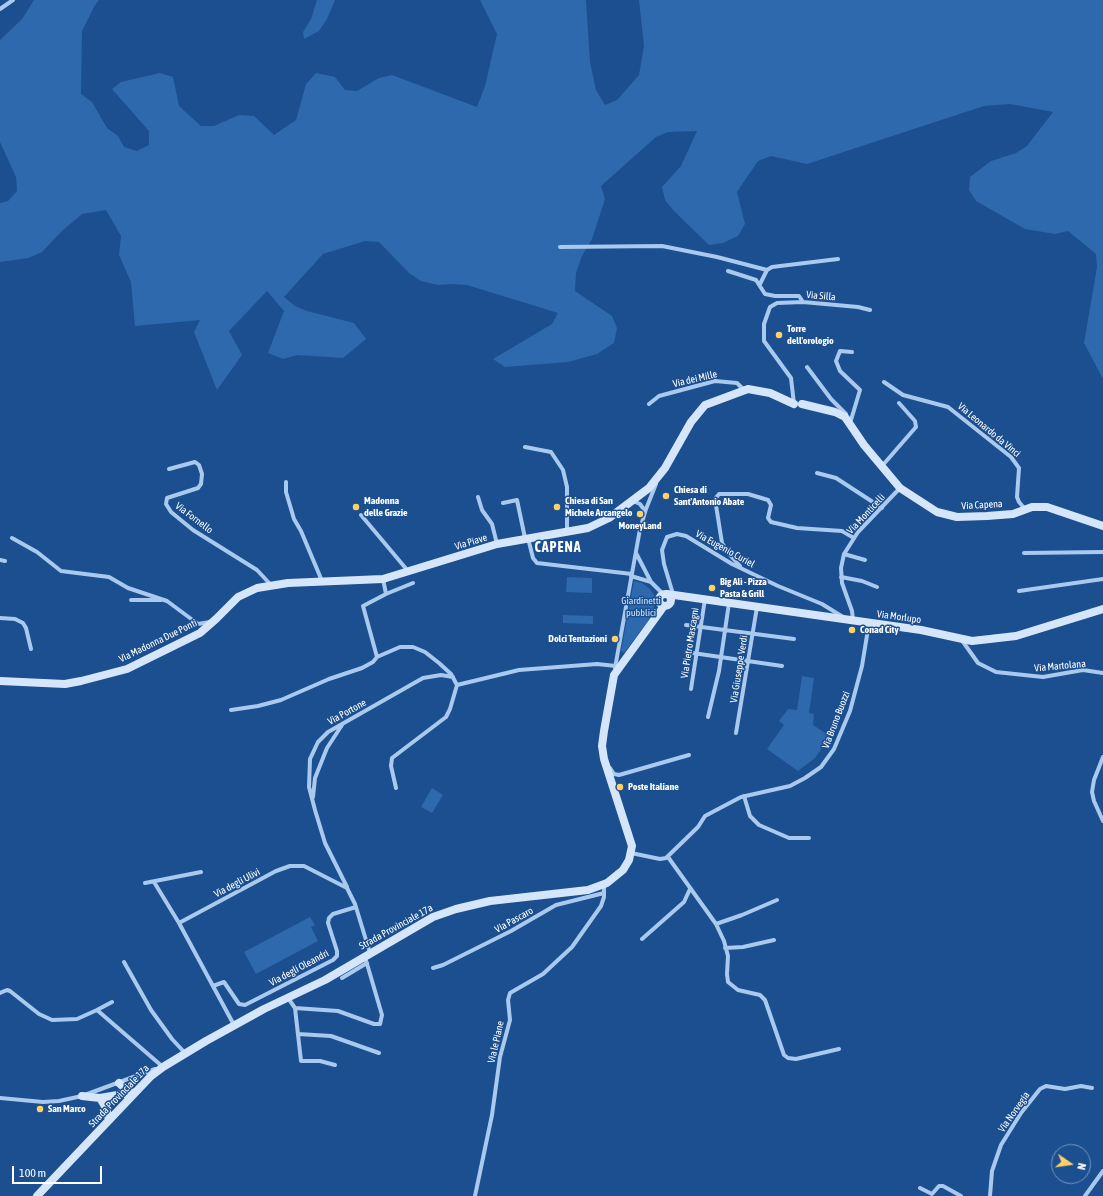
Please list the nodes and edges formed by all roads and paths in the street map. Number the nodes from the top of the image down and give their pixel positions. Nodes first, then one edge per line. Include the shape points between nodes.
1 (13, 0) edge
2 (0, 9) edge
3 (560, 247) dead end
4 (838, 259) dead end
5 (767, 270) junction
6 (728, 271) dead end
7 (760, 284) junction
8 (804, 302) junction
9 (870, 310) dead end
10 (852, 352) dead end
11 (807, 367) dead end
12 (884, 382) dead end
13 (744, 390) junction
14 (796, 403) junction
15 (899, 403) dead end
16 (649, 404) dead end
17 (850, 421) junction
18 (525, 447) dead end
19 (882, 466) junction
20 (169, 469) dead end
21 (817, 473) dead end
22 (659, 477) junction
23 (286, 482) dead end
24 (900, 488) junction
25 (515, 495) dead end
26 (478, 497) dead end
27 (517, 500) junction
28 (633, 501) junction
29 (502, 503) dead end
30 (882, 508) junction
31 (1025, 509) junction
32 (645, 511) junction
33 (361, 515) dead end
34 (1103, 526) edge
35 (567, 532) junction
36 (12, 538) dead end
37 (527, 538) junction
38 (854, 538) junction
39 (497, 544) junction
40 (1103, 552) edge
41 (636, 553) junction
42 (1024, 553) dead end
43 (844, 554) junction
44 (0, 560) edge
45 (865, 560) dead end
46 (5, 561) dead end
47 (643, 565) junction
48 (634, 566) junction
49 (741, 567) junction
50 (408, 571) junction
51 (632, 575) junction
52 (841, 577) junction
53 (383, 579) junction
54 (1103, 579) edge
55 (322, 581) junction
56 (651, 582) junction
57 (413, 583) dead end
58 (271, 585) junction
59 (877, 587) dead end
60 (1019, 592) dead end
61 (386, 594) junction
62 (668, 594) junction
63 (688, 596) junction
64 (705, 599) junction
65 (132, 600) dead end
66 (167, 601) junction
67 (729, 603) junction
68 (667, 605) junction
69 (757, 607) junction
70 (1103, 609) edge
71 (0, 618) edge
72 (216, 620) junction
73 (850, 620) junction
74 (869, 623) junction
75 (686, 625) dead end
76 (701, 627) junction
77 (725, 631) junction
78 (753, 634) junction
79 (794, 639) dead end
80 (961, 639) junction
81 (31, 649) dead end
82 (686, 652) dead end
83 (697, 653) junction
84 (377, 657) junction
85 (721, 657) junction
86 (749, 661) junction
87 (616, 666) junction
88 (782, 666) dead end
89 (1103, 673) edge
90 (614, 674) junction
91 (452, 677) junction
92 (0, 681) edge
93 (457, 685) junction
94 (691, 690) dead end
95 (231, 710) dead end
96 (708, 717) dead end
97 (344, 723) junction
98 (736, 733) dead end
99 (689, 755) dead end
100 (1103, 757) edge
101 (604, 759) junction
102 (396, 788) dead end
103 (744, 796) junction
104 (312, 800) junction
105 (1103, 821) edge
106 (809, 838) dead end
107 (631, 853) junction
108 (668, 857) junction
109 (201, 872) dead end
110 (154, 882) junction
111 (145, 884) dead end
112 (347, 888) junction
113 (604, 889) junction
114 (690, 889) junction
115 (777, 900) dead end
116 (356, 907) junction
117 (179, 923) junction
118 (716, 924) junction
119 (642, 940) dead end
120 (774, 940) dead end
121 (726, 948) junction
122 (366, 960) junction
123 (124, 962) dead end
124 (433, 968) dead end
125 (342, 978) dead end
126 (213, 986) junction
127 (0, 993) edge
128 (288, 998) junction
129 (112, 1002) dead end
130 (295, 1008) junction
131 (97, 1010) junction
132 (234, 1025) junction
133 (298, 1034) junction
134 (839, 1049) dead end
135 (186, 1053) junction
136 (379, 1053) dead end
137 (335, 1065) dead end
138 (163, 1067) junction
139 (119, 1083) junction
140 (1092, 1088) dead end
141 (131, 1095) junction
142 (82, 1096) junction
143 (0, 1098) edge
144 (100, 1098) junction
145 (109, 1120) junction
146 (1103, 1171) edge
147 (920, 1188) dead end
148 (37, 1196) edge
149 (474, 1196) edge
150 (961, 1196) edge
151 (990, 1196) edge
152 (1085, 1196) edge

1 - 2 street
3 - 5 street via 662,246
4 - 5 street via 776,266
5 - 7 street
6 - 7 street via 752,277
7 - 8 street via 765,294 799,296
8 - 9 street, Via Silla
8 - 14 street, Via Silla via 777,303 771,306 764,324 763,338 788,372
10 - 17 street via 840,351 836,361 840,371 860,390
11 - 17 street
12 - 31 street, Via Leonardo da Vinci via 903,395 948,407 1011,457 1020,470 1017,496
13 - 14 main road via 768,392
13 - 16 street, Via dei Mille via 737,383 715,381 659,396
13 - 22 main road, Via Piave via 705,405 691,422
14 - 17 main road via 835,412
15 - 19 street via 915,421 916,427
17 - 19 main road, Via Capena
18 - 35 street via 551,452 563,470 567,487
19 - 24 main road, Via Capena
20 - 58 street, Via Fornello via 195,462 202,474 198,488 167,498 171,512 193,530 257,570
21 - 30 street via 836,478
22 - 28 main road, Via Piave via 647,491
22 - 32 street
23 - 55 street via 286,492 294,520 302,532
24 - 30 street, Via Monticelli
24 - 31 main road, Via Capena via 932,510 951,516 1000,515
25 - 27 street
26 - 39 street via 482,510 492,524
27 - 29 street
27 - 37 street
28 - 32 street via 640,504
28 - 35 main road, Via Piave via 601,522
30 - 38 street, Via Monticelli
31 - 34 main road, Via Capena via 1036,506 1050,507
32 - 41 street
33 - 50 street
35 - 37 main road, Via Piave
36 - 66 street via 37,552 60,571 109,577 128,588
37 - 39 main road, Via Piave
37 - 51 street via 537,563
38 - 43 street, Via Monticelli
38 - 49 street via 842,531 797,528 771,522 768,518 771,506 768,500 751,494 719,494 715,499 722,543
39 - 50 main road, Via Piave
40 - 42 street
41 - 47 street
41 - 48 street
43 - 45 street
43 - 52 street, Via Monticelli
44 - 46 street
47 - 48 street
47 - 56 street
48 - 51 street
49 - 62 street, Via Eugenio Curiel via 686,536 671,535 665,540 662,552
49 - 73 street, Via Eugenio Curiel
50 - 53 main road, Via Piave
51 - 56 street
51 - 87 street
52 - 59 street
52 - 73 street, Via Monticelli via 852,611
53 - 55 main road, Via Madonna Due Ponti
53 - 61 street
54 - 60 street
55 - 58 main road, Via Madonna Due Ponti
56 - 62 street
57 - 61 street
58 - 72 main road, Via Madonna Due Ponti via 242,594
61 - 84 street via 362,606
62 - 63 main road, Via Morlupo
62 - 68 main road via 671,598
63 - 64 main road, Via Morlupo
63 - 68 main road
64 - 67 main road, Via Morlupo
64 - 76 street, Via Pietro Mascagni
65 - 66 street
66 - 72 street via 198,624
67 - 69 main road, Via Morlupo
67 - 77 street
68 - 90 main road
69 - 73 main road, Via Morlupo
69 - 78 street, Via Giuseppe Verdi
70 - 80 main road, Via Morlupo via 1016,636 983,641
71 - 81 street via 15,619 23,623
72 - 92 main road, Via Madonna Due Ponti via 195,636 140,664 118,672 65,684
73 - 74 main road, Via Morlupo
74 - 80 main road, Via Morlupo
74 - 103 street, Via Bruno Buozzi via 852,704 826,761 794,784
75 - 76 street
76 - 77 street
76 - 83 street, Via Pietro Mascagni
77 - 78 street
77 - 85 street
78 - 79 street
78 - 86 street, Via Giuseppe Verdi
80 - 89 street, Via Martolana via 978,663 996,672 1043,677 1083,670
82 - 83 street
83 - 85 street
83 - 94 street, Via Pietro Mascagni
84 - 91 street via 400,647 413,647 430,656
84 - 95 street via 362,668 281,700
85 - 86 street
85 - 96 street
86 - 88 street
86 - 98 street, Via Giuseppe Verdi
87 - 90 street
87 - 93 street via 554,666 514,671
90 - 101 main road via 602,740
91 - 93 street
91 - 97 street, Via Portone via 441,675 423,678
93 - 102 street via 446,716 392,758 391,766
97 - 104 street via 327,748 315,778
97 - 104 street, Via Portone via 328,732 318,742 310,759 309,787
99 - 101 street via 618,775 612,772
100 - 105 street via 1094,778 1092,792
101 - 107 main road via 630,839
103 - 106 street via 750,816 759,825 789,838
103 - 108 street, Via Bruno Buozzi via 704,817 698,827
104 - 112 street, Via Portone via 322,836
107 - 108 street via 660,859
107 - 113 main road, Strada Provinciale 17a via 623,870
108 - 114 street
109 - 110 street
110 - 111 street
110 - 117 street
112 - 116 street
112 - 117 street, Via degli Ulivi via 304,866 290,866
113 - 122 main road, Strada Provinciale 17a via 505,899 456,909 428,919
113 - 124 street, Via Pascaro via 556,905 510,931
113 - 149 street, Via le Piane via 600,908 572,947 543,974 510,993 510,1020 500,1057 491,1123
114 - 118 street
114 - 119 street via 684,902
115 - 118 street
116 - 122 street
116 - 126 street, Via degli Oleandri via 333,914 329,918 337,951 337,956 333,960 245,1005 239,1004 224,982
117 - 126 street
118 - 121 street
120 - 121 street
121 - 134 street via 728,982 740,992 760,995 766,1000 786,1057 796,1059
122 - 125 street
122 - 128 main road, Strada Provinciale 17a
122 - 130 street via 382,1015 380,1024 338,1011
123 - 135 street via 152,1010 172,1039
126 - 132 street
127 - 131 street via 9,990 39,1014 52,1020 77,1019
128 - 130 street
128 - 132 main road, Strada Provinciale 17a
129 - 131 street
130 - 133 street
131 - 138 street
132 - 135 main road, Strada Provinciale 17a
133 - 136 street via 331,1036
133 - 137 street via 301,1061 320,1061
135 - 138 main road, Strada Provinciale 17a
138 - 139 street
138 - 141 main road, Strada Provinciale 17a
139 - 141 main road
139 - 142 street
140 - 151 street, Via Norvegia via 1081,1086 1065,1089 1046,1086 1040,1089 1018,1117 1001,1145 992,1171
141 - 144 main road
141 - 145 main road, Strada Provinciale 17a
142 - 143 street via 48,1102
142 - 144 main road
144 - 145 main road
145 - 148 main road, Strada Provinciale 17a
146 - 152 street
147 - 150 street via 932,1194 939,1186 943,1186

